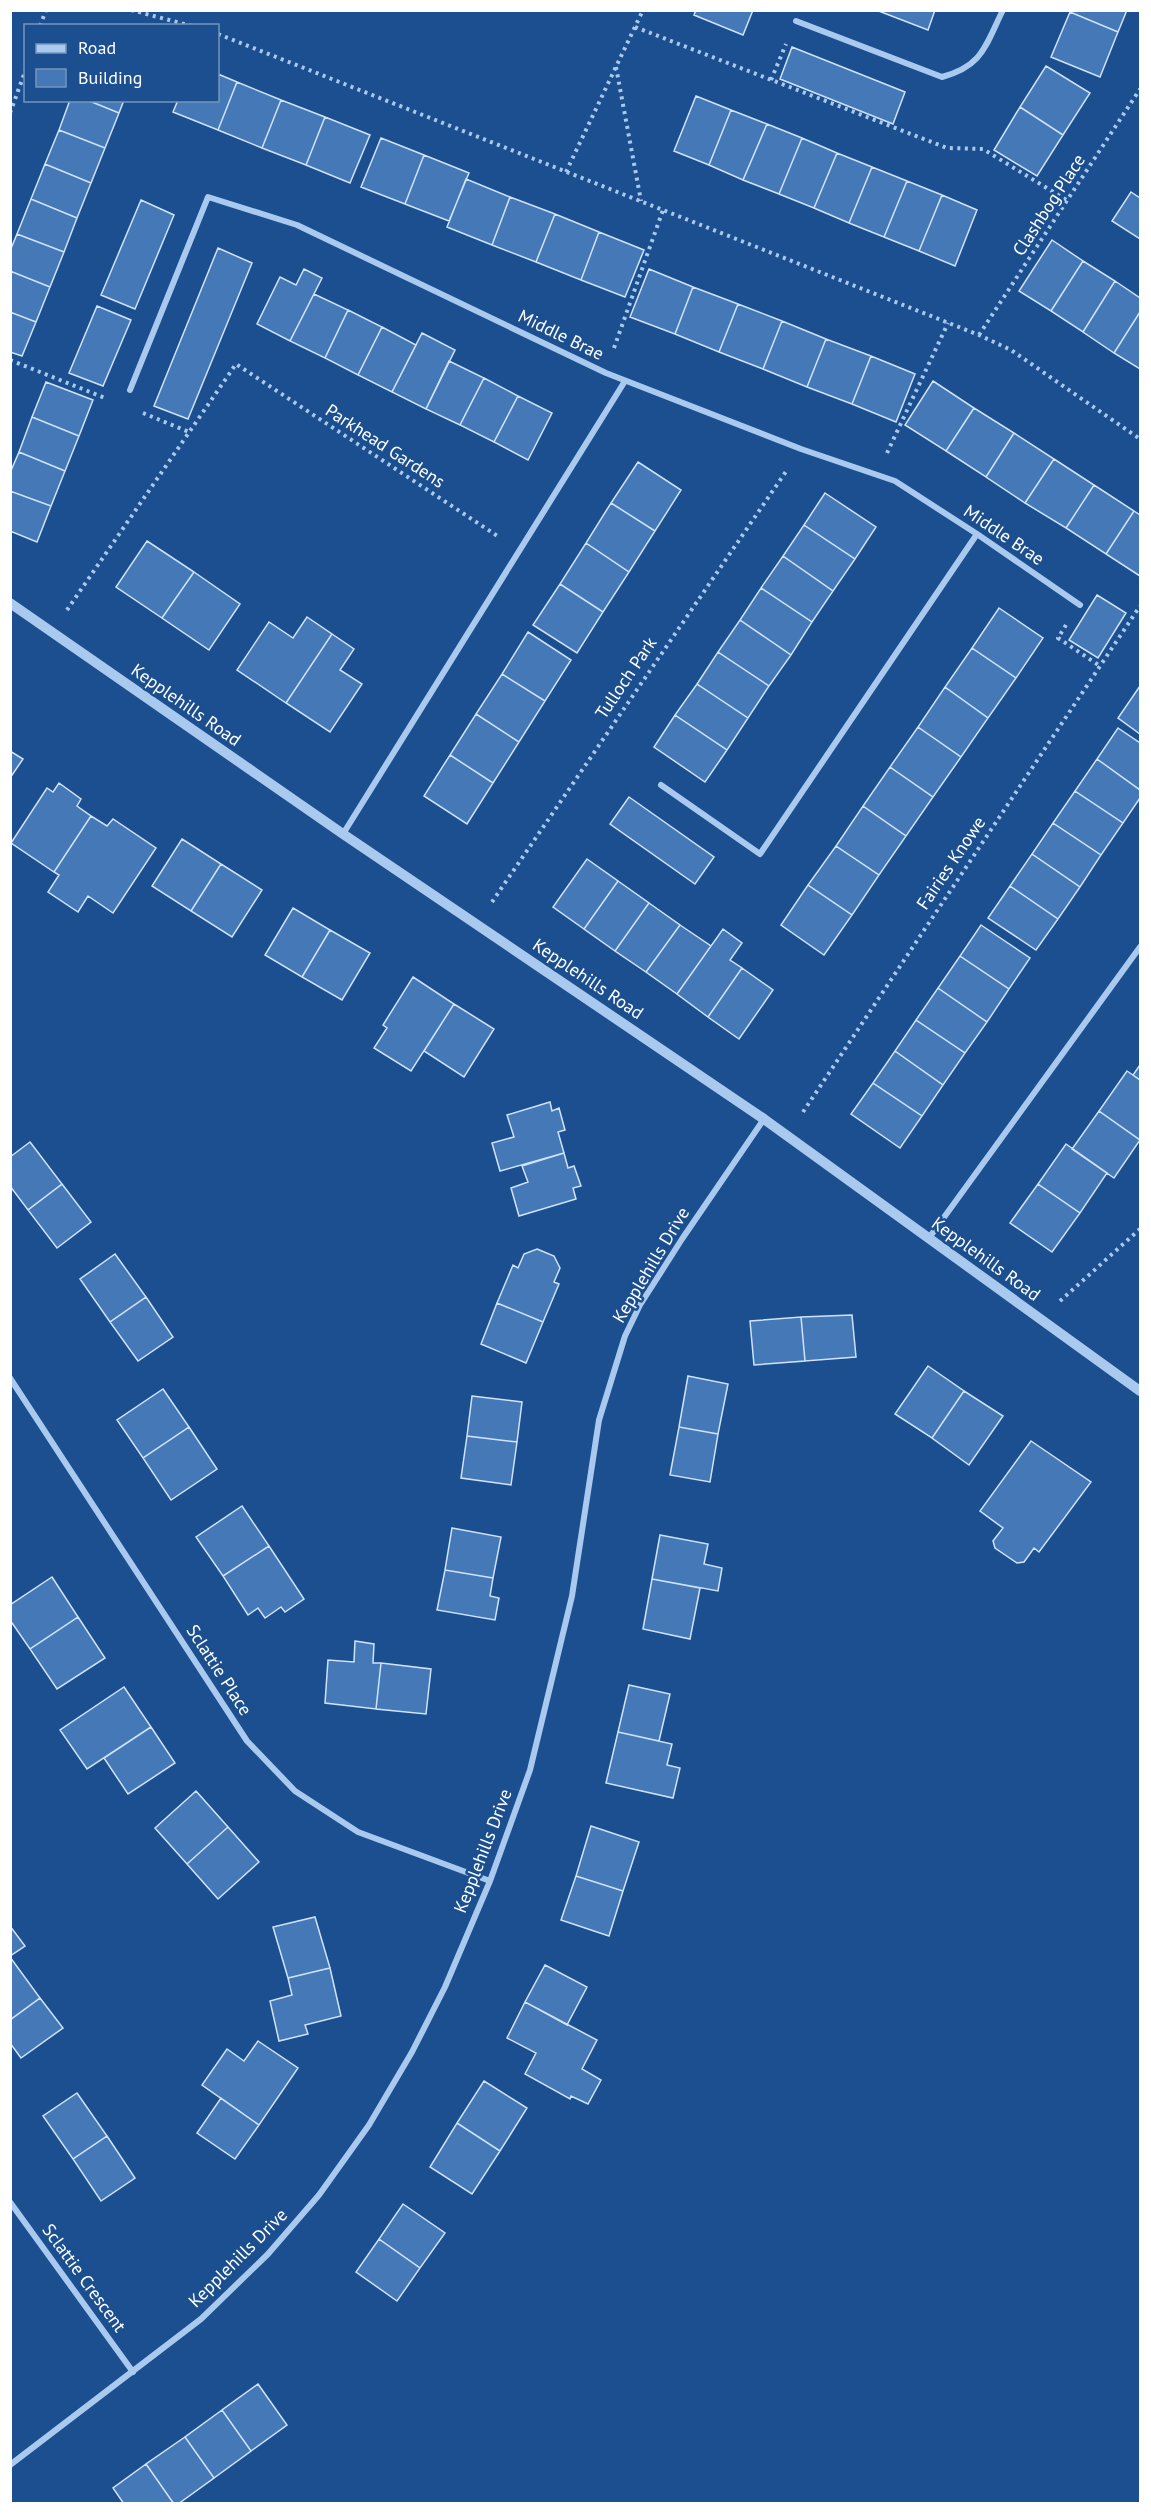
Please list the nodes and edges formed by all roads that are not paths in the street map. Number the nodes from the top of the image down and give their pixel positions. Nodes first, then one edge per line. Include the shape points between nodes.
1 (1003, 10) edge
2 (796, 21) dead end
3 (625, 381) junction
4 (130, 390) dead end
5 (977, 534) junction
6 (10, 603) edge
7 (1080, 605) road end
8 (661, 785) dead end
9 (343, 834) junction
10 (1140, 947) edge
11 (764, 1119) junction
12 (929, 1238) junction
13 (10, 1377) edge
14 (1140, 1391) edge
15 (490, 1881) junction
16 (10, 2202) edge
17 (133, 2372) junction
18 (10, 2465) edge

1 - 2 street via 977,60 960,72 942,77
3 - 4 street, Middle Brae via 297,225 208,197
3 - 5 street, Middle Brae via 895,481
3 - 9 street
5 - 7 street, Middle Brae
5 - 8 street via 760,855
6 - 9 street, Kepplehills Road
9 - 11 street, Kepplehills Road
10 - 12 street
11 - 12 street, Kepplehills Road
11 - 15 street, Kepplehills Drive via 664,1267 625,1336 599,1420 572,1596 530,1770
12 - 14 street, Kepplehills Road
13 - 15 street, Sclattie Place via 247,1741 295,1791 358,1832
15 - 17 street, Kepplehills Drive via 445,1987 412,2052 369,2125 319,2195 268,2254 201,2319
16 - 17 street, Sclattie Crescent
17 - 18 street, Kepplehills Drive

